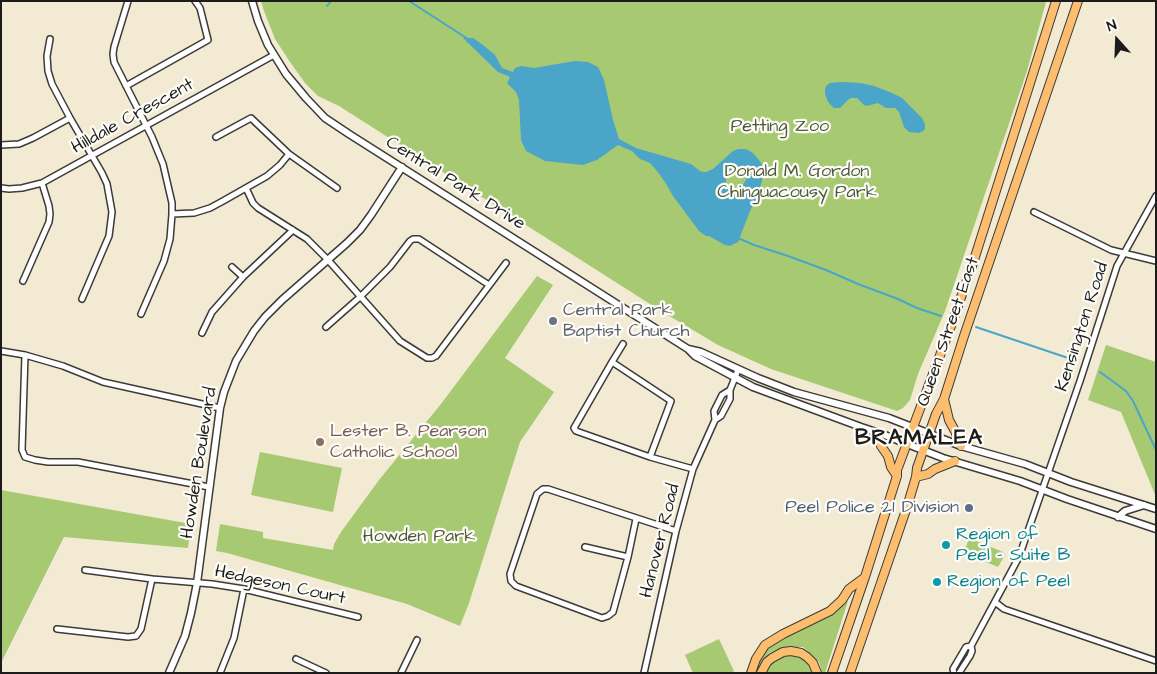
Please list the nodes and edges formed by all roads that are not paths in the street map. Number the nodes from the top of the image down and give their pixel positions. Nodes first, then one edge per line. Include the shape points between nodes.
1 (128, 1) edge
2 (195, 1) edge
3 (252, 1) edge
4 (1056, 1) edge
5 (1078, 1) edge
6 (50, 39) dead end
7 (274, 55) junction
8 (126, 86) junction
9 (70, 118) junction
10 (146, 126) junction
11 (216, 137) dead end
12 (1, 145) edge
13 (289, 154) junction
14 (92, 156) junction
15 (402, 168) junction
16 (42, 183) junction
17 (1, 188) edge
18 (246, 188) junction
19 (338, 188) dead end
20 (1156, 196) edge
21 (1034, 212) dead end
22 (172, 214) junction
23 (293, 230) junction
24 (1123, 253) junction
25 (328, 260) junction
26 (1156, 261) edge
27 (506, 263) dead end
28 (232, 267) dead end
29 (242, 277) junction
30 (23, 281) dead end
31 (489, 285) junction
32 (360, 297) junction
33 (82, 299) dead end
34 (140, 314) dead end
35 (326, 326) dead end
36 (202, 333) dead end
37 (623, 344) dead end
38 (688, 349) junction
39 (1, 351) edge
40 (25, 355) junction
41 (612, 362) junction
42 (738, 370) junction
43 (735, 378) junction
44 (730, 390) junction
45 (944, 399) junction
46 (220, 408) junction
47 (715, 420) junction
48 (912, 427) junction
49 (878, 433) junction
50 (929, 434) junction
51 (907, 443) junction
52 (961, 446) junction
53 (924, 450) junction
54 (650, 457) junction
55 (955, 461) junction
56 (693, 470) junction
57 (1048, 473) junction
58 (897, 476) junction
59 (916, 477) junction
60 (209, 487) junction
61 (1042, 490) junction
62 (1144, 505) junction
63 (1156, 509) edge
64 (1118, 516) junction
65 (636, 519) junction
66 (1156, 530) edge
67 (676, 531) junction
68 (585, 547) dead end
69 (628, 556) junction
70 (85, 570) dead end
71 (865, 578) junction
72 (152, 579) junction
73 (197, 583) junction
74 (244, 589) junction
75 (995, 602) junction
76 (358, 617) dead end
77 (57, 629) dead end
78 (418, 640) dead end
79 (971, 646) junction
80 (296, 659) dead end
81 (1156, 661) edge
82 (169, 673) edge
83 (220, 673) edge
84 (326, 673) edge
85 (401, 673) edge
86 (644, 673) edge
87 (751, 673) edge
88 (761, 673) edge
89 (817, 673) edge
90 (832, 673) edge
91 (850, 673) edge
92 (954, 673) edge
93 (958, 673) edge

1 - 8 street via 113,54
2 - 8 street via 200,8 208,40
3 - 7 street, Central Park Drive
4 - 48 main road, Queen Street East via 974,260
5 - 45 main road, Queen Street East
6 - 9 street via 48,70
7 - 10 street, Hilldale Crescent
7 - 15 street, Central Park Drive via 286,74 325,118
8 - 10 street
9 - 12 street via 19,144
9 - 14 street
10 - 14 street, Hilldale Crescent
10 - 22 street via 163,164
11 - 13 street via 251,118
13 - 18 street via 267,176
13 - 19 street
14 - 16 street, Hilldale Crescent
14 - 33 street via 106,184 112,212 108,236
15 - 25 street, Howden Boulevard via 360,230
15 - 38 street, Central Park Drive
16 - 17 street, Hilldale Crescent via 22,188
16 - 30 street via 50,214
18 - 22 street via 210,208
18 - 23 street via 258,208
20 - 24 street, Kensington Road
21 - 24 street
22 - 34 street via 164,261
23 - 25 street
23 - 29 street
24 - 26 street
24 - 57 street, Kensington Road
25 - 32 street
25 - 46 street, Howden Boulevard via 275,307 254,331 230,375
27 - 31 street
28 - 29 street
29 - 36 street via 212,312
31 - 32 street via 418,239 413,239
31 - 32 street via 432,358 400,341
32 - 35 street
37 - 41 street
38 - 42 street, Central Park Drive
38 - 43 street, Central Park Drive
39 - 40 street
40 - 46 street via 103,382
40 - 60 street via 22,450 25,457 48,462 78,462
41 - 54 street via 671,401
41 - 54 street via 574,428 576,432
42 - 43 street, Hanover Road
42 - 48 street, Central Park Drive via 794,392
43 - 44 street, Hanover Road
43 - 49 street, Central Park Drive via 753,388
44 - 47 street, Hanover Road via 729,401
44 - 47 street, Hanover Road via 722,395 714,411
45 - 50 main road, Queen Street East
45 - 52 main road
46 - 60 street, Howden Boulevard
47 - 56 street, Hanover Road
48 - 50 street, Central Park Drive
48 - 51 main road, Queen Street East
49 - 51 street, Central Park Drive
49 - 58 main road via 881,446
50 - 52 street, Central Park Drive
50 - 53 main road, Queen Street East
51 - 53 street, Central Park Drive
51 - 58 main road, Queen Street East
52 - 57 street, Central Park Drive
53 - 55 street, Central Park Drive
53 - 59 main road, Queen Street East
54 - 56 street
55 - 59 main road
55 - 61 street, Central Park Drive
56 - 67 street, Hanover Road
57 - 61 street, Kensington Road
57 - 62 street, Central Park Drive
58 - 71 main road, Queen Street East
59 - 91 main road, Queen Street East
60 - 73 street, Howden Boulevard
61 - 64 street, Central Park Drive
61 - 75 street, Kensington Road via 1019,558
62 - 63 street, Central Park Drive
62 - 64 street
64 - 66 street, Central Park Drive
65 - 67 street
65 - 69 street
65 - 69 street via 543,489 537,494 510,574 511,582 602,618 612,612
67 - 86 street, Hanover Road
68 - 69 street
70 - 72 street, Hedgeson Court
71 - 87 main road via 849,589 830,611 765,645
71 - 90 main road, Queen Street East
72 - 73 street, Hedgeson Court
72 - 77 street via 141,629 136,636
73 - 74 street, Hedgeson Court
73 - 82 street, Howden Boulevard via 184,636
74 - 76 street, Hedgeson Court
74 - 83 street via 234,638
75 - 79 street, Kensington Road
75 - 81 street via 1004,608
78 - 85 street
79 - 92 street via 966,647 953,669
79 - 93 street via 972,651
80 - 84 street
88 - 89 main road via 772,658 791,651 807,657

